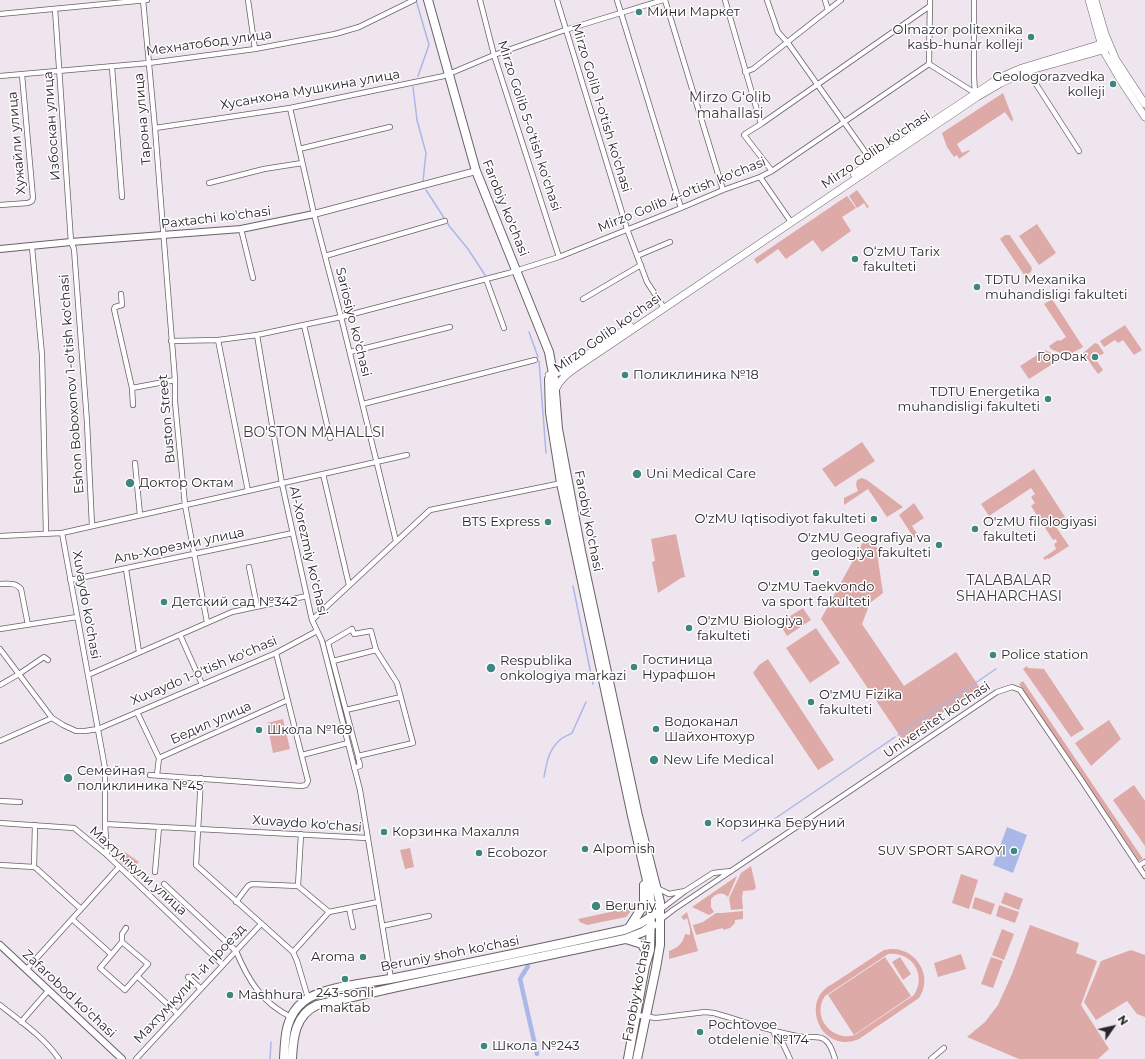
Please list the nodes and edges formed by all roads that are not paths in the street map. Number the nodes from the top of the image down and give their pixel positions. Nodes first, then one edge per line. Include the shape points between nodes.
1 (145, 0) edge
2 (248, 0) edge
3 (414, 0) edge
4 (423, 0) edge
5 (428, 0) edge
6 (480, 0) edge
7 (557, 0) edge
8 (617, 0) edge
9 (664, 0) edge
10 (725, 0) edge
11 (767, 0) edge
12 (825, 0) edge
13 (841, 0) edge
14 (930, 0) edge
15 (974, 0) edge
16 (1089, 0) edge
17 (1095, 0) edge
18 (930, 6) junction
19 (55, 9) junction
20 (828, 10) junction
21 (621, 13) junction
22 (0, 14) edge
23 (566, 30) junction
24 (788, 42) junction
25 (1102, 47) junction
26 (1110, 47) junction
27 (255, 49) junction
28 (494, 55) junction
29 (149, 63) junction
30 (929, 64) junction
31 (112, 67) junction
32 (1027, 69) junction
33 (59, 71) junction
34 (746, 72) junction
35 (22, 75) junction
36 (447, 75) junction
37 (0, 76) edge
38 (817, 84) junction
39 (976, 95) junction
40 (1145, 104) edge
41 (290, 108) junction
42 (1145, 117) edge
43 (844, 122) junction
44 (761, 124) junction
45 (390, 127) dead end
46 (155, 128) junction
47 (299, 149) junction
48 (1079, 151) dead end
49 (302, 163) junction
50 (873, 164) junction
51 (474, 171) junction
52 (772, 171) junction
53 (760, 177) junction
54 (209, 183) dead end
55 (723, 190) junction
56 (122, 197) dead end
57 (0, 205) edge
58 (681, 208) junction
59 (314, 214) junction
60 (790, 220) junction
61 (445, 221) dead end
62 (241, 229) junction
63 (627, 229) junction
64 (162, 236) junction
65 (71, 242) junction
66 (670, 242) dead end
67 (32, 247) junction
68 (0, 249) edge
69 (325, 256) junction
70 (637, 256) junction
71 (559, 257) junction
72 (641, 265) junction
73 (515, 271) junction
74 (253, 278) dead end
75 (486, 279) junction
76 (121, 294) dead end
77 (583, 299) dead end
78 (663, 306) junction
79 (341, 317) junction
80 (304, 325) junction
81 (450, 326) dead end
82 (504, 328) dead end
83 (256, 335) junction
84 (218, 340) junction
85 (172, 341) junction
86 (350, 352) junction
87 (535, 360) dead end
88 (551, 377) junction
89 (564, 377) junction
90 (175, 380) junction
91 (132, 388) junction
92 (555, 390) junction
93 (363, 404) junction
94 (133, 405) dead end
95 (330, 438) dead end
96 (407, 455) dead end
97 (377, 462) junction
98 (135, 463) dead end
99 (323, 474) junction
100 (564, 482) junction
101 (282, 484) junction
102 (248, 491) junction
103 (185, 505) junction
104 (140, 515) junction
105 (92, 526) junction
106 (62, 532) junction
107 (293, 533) junction
108 (46, 534) junction
109 (0, 536) edge
110 (396, 541) junction
111 (195, 553) junction
112 (249, 567) dead end
113 (126, 569) junction
114 (70, 580) junction
115 (0, 584) edge
116 (349, 585) junction
117 (307, 596) junction
118 (257, 606) junction
119 (77, 617) junction
120 (312, 620) junction
121 (207, 622) junction
122 (28, 625) junction
123 (0, 629) edge
124 (317, 631) junction
125 (180, 635) junction
126 (0, 649) edge
127 (376, 650) junction
128 (139, 652) junction
129 (276, 653) junction
130 (48, 660) dead end
131 (333, 660) junction
132 (19, 674) junction
133 (88, 675) junction
134 (202, 684) junction
135 (0, 686) edge
136 (401, 697) junction
137 (288, 700) junction
138 (346, 710) junction
139 (137, 712) junction
140 (52, 718) junction
141 (98, 729) junction
142 (0, 740) edge
143 (348, 743) junction
144 (302, 755) junction
145 (159, 758) junction
146 (358, 758) junction
147 (354, 768) junction
148 (150, 775) dead end
149 (157, 775) junction
150 (202, 778) junction
151 (0, 801) edge
152 (20, 802) dead end
153 (0, 823) edge
154 (105, 824) junction
155 (36, 825) junction
156 (159, 826) junction
157 (198, 829) junction
158 (301, 834) junction
159 (367, 838) junction
160 (106, 855) junction
161 (1145, 862) edge
162 (0, 865) edge
163 (1138, 866) junction
164 (34, 867) junction
165 (119, 867) junction
166 (732, 870) junction
167 (155, 872) dead end
168 (645, 874) junction
169 (1145, 876) edge
170 (164, 884) dead end
171 (298, 886) junction
172 (657, 888) junction
173 (685, 891) junction
174 (236, 902) junction
175 (378, 902) junction
176 (349, 908) junction
177 (81, 909) junction
178 (660, 910) junction
179 (329, 912) junction
180 (429, 916) dead end
181 (652, 916) junction
182 (72, 919) junction
183 (660, 920) junction
184 (261, 924) junction
185 (382, 926) junction
186 (353, 927) dead end
187 (651, 927) junction
188 (126, 928) dead end
189 (630, 928) junction
190 (625, 938) junction
191 (122, 942) junction
192 (0, 945) edge
193 (236, 951) junction
194 (293, 952) junction
195 (111, 954) junction
196 (648, 957) junction
197 (223, 965) junction
198 (26, 970) junction
199 (137, 976) junction
200 (188, 977) dead end
201 (391, 979) junction
202 (405, 985) junction
203 (201, 989) junction
204 (48, 991) junction
205 (378, 991) junction
206 (308, 998) junction
207 (0, 1005) edge
208 (178, 1014) junction
209 (636, 1015) junction
210 (645, 1016) junction
211 (291, 1017) junction
212 (21, 1022) junction
213 (773, 1030) junction
214 (944, 1048) dead end
215 (59, 1059) edge
216 (122, 1059) edge
217 (136, 1059) edge
218 (284, 1059) edge
219 (292, 1059) edge
220 (628, 1059) edge
221 (636, 1059) edge
222 (790, 1059) edge
223 (835, 1059) edge
224 (931, 1059) edge

1 - 19 street
1 - 29 street, Тарона улица
2 - 27 street
3 - 27 street, Мехнатобод улица via 359,27
4 - 36 main road, Farobiy ko'chasi
5 - 36 main road, Farobiy ko'chasi
6 - 28 street, Mirzo Golib 5-o'tish ko'chasi
7 - 23 street, Mirzo Golib 1-o'tish ko'chasi
8 - 21 street
9 - 21 street, Хусанхона Мушкина улица
9 - 55 street
10 - 34 street
11 - 24 street via 778,32
12 - 20 street
13 - 20 street
14 - 18 street
15 - 39 street
16 - 25 main road
17 - 26 main road
18 - 30 street
18 - 38 street
19 - 22 street
19 - 33 street, Избоскан улица
20 - 24 street
21 - 23 street, Хусанхона Мушкина улица
21 - 58 street
23 - 28 street, Хусанхона Мушкина улица
23 - 63 street, Mirzo Golib 1-o'tish ko'chasi
24 - 34 street
24 - 38 street
25 - 26 main road, Mirzo Golib ko'chasi
25 - 32 main road, Mirzo Golib ko'chasi
25 - 42 main road
26 - 40 main road
27 - 29 street, Мехнатобод улица
28 - 36 street, Хусанхона Мушкина улица
28 - 71 street, Mirzo Golib 5-o'tish ko'chasi
29 - 31 street, Мехнатобод улица
29 - 46 street, Тарона улица
30 - 39 street
30 - 43 street, Mirzo Golib 4-o'tish ko'chasi
31 - 33 street, Мехнатобод улица
31 - 56 street
32 - 39 main road, Mirzo Golib ko'chasi
32 - 48 street
33 - 35 street, Мехнатобод улица
33 - 65 street, Избоскан улица
34 - 44 street
35 - 37 street, Мехнатобод улица
35 - 57 street, Хужайли улица via 33,198 28,203
36 - 41 street, Хусанхона Мушкина улица
36 - 51 main road, Farobiy ko'chasi
38 - 43 street
38 - 44 street
39 - 50 main road, Mirzo Golib ko'chasi
41 - 46 street, Хусанхона Мушкина улица
41 - 47 street, Sariosiyo ko'chasi
43 - 50 street
43 - 52 street, Mirzo Golib 4-o'tish ko'chasi
44 - 52 street via 744,135
45 - 47 street
46 - 64 street, Тарона улица
47 - 49 street, Sariosiyo ko'chasi
49 - 54 street
49 - 59 street, Sariosiyo ko'chasi
50 - 60 main road, Mirzo Golib ko'chasi
51 - 59 street, Paxtachi ko'chasi
51 - 73 main road, Farobiy ko'chasi
52 - 53 street, Mirzo Golib 4-o'tish ko'chasi
53 - 55 street, Mirzo Golib 4-o'tish ko'chasi
53 - 60 street
55 - 58 street, Mirzo Golib 4-o'tish ko'chasi
58 - 63 street, Mirzo Golib 4-o'tish ko'chasi
59 - 62 street, Paxtachi ko'chasi
59 - 69 street, Sariosiyo ko'chasi
60 - 78 main road, Mirzo Golib ko'chasi
61 - 69 street
62 - 64 street, Paxtachi ko'chasi
62 - 74 street
63 - 70 street, Mirzo Golib 1-o'tish ko'chasi
63 - 71 street, Mirzo Golib 4-o'tish ko'chasi
64 - 65 street, Paxtachi ko'chasi
64 - 85 street, Buston Street
65 - 67 street, Paxtachi ko'chasi
65 - 105 street, Eshon Boboxonov 1-o'tish ko'chasi via 74,249 83,367
66 - 70 street
67 - 68 street, Paxtachi ko'chasi
67 - 108 street via 42,355
69 - 79 street, Sariosiyo ko'chasi
70 - 72 street, Mirzo Golib 1-o'tish ko'chasi
71 - 73 street, Mirzo Golib 4-o'tish ko'chasi
72 - 77 street
72 - 78 street, Mirzo Golib 1-o'tish ko'chasi via 646,282
73 - 75 street, Mirzo Golib 4-o'tish ko'chasi
73 - 88 main road, Farobiy ko'chasi via 549,352
75 - 79 street, Mirzo Golib 4-o'tish ko'chasi
75 - 82 street
76 - 91 street via 122,305 114,309
78 - 88 main road, Mirzo Golib ko'chasi
78 - 89 main road, Mirzo Golib ko'chasi
79 - 80 street, Mirzo Golib 4-o'tish ko'chasi
79 - 86 street, Sariosiyo ko'chasi
80 - 83 street, Mirzo Golib 4-o'tish ko'chasi
80 - 95 street
81 - 86 street
83 - 84 street, Mirzo Golib 4-o'tish ko'chasi
83 - 101 street, Al-Xorezmiy ko'chasi
84 - 85 street, Mirzo Golib 4-o'tish ko'chasi
84 - 102 street
85 - 90 street, Buston Street
86 - 93 street, Sariosiyo ko'chasi
87 - 93 street
88 - 89 main road
88 - 92 main road, Farobiy ko'chasi
88 - 100 main road, Farobiy ko'chasi via 552,425
89 - 92 main road, Mirzo Golib ko'chasi via 558,382
90 - 91 street
90 - 103 street, Buston Street
91 - 94 street
92 - 100 main road, Farobiy ko'chasi
93 - 97 street, Sariosiyo ko'chasi
96 - 97 street
97 - 99 street
97 - 110 street, Sariosiyo ko'chasi
98 - 104 street
99 - 101 street
99 - 116 street
100 - 110 street via 433,509
100 - 168 main road, Farobiy ko'chasi
100 - 172 main road, Farobiy ko'chasi via 638,816
101 - 102 street
101 - 107 street, Al-Xorezmiy ko'chasi
102 - 103 street
103 - 104 street
103 - 111 street, Buston Street
104 - 105 street
105 - 106 street
106 - 108 street
106 - 114 street, Xuvaydo ko'chasi
107 - 111 street, Аль-Хорезми улица
107 - 117 street, Al-Xorezmiy ko'chasi
108 - 109 street
110 - 116 street
111 - 113 street, Аль-Хорезми улица
111 - 121 street, Buston Street
112 - 118 street
113 - 114 street, Аль-Хорезми улица
113 - 128 street
114 - 119 street, Xuvaydo ko'chasi
115 - 122 street via 13,583 21,589
116 - 120 street
117 - 118 street
117 - 120 street, Al-Xorezmiy ko'chasi
118 - 121 street
119 - 122 street
119 - 133 street, Xuvaydo ko'chasi
120 - 124 street, Al-Xorezmiy ko'chasi
121 - 125 street
122 - 123 street
124 - 129 street, Xuvaydo 1-o'tish ko'chasi
124 - 143 street, Al-Xorezmiy ko'chasi via 322,641
125 - 128 street
125 - 134 street
126 - 132 street
127 - 131 street
127 - 131 street via 371,631 354,634 352,630 328,643
127 - 136 street via 397,683
128 - 133 street
129 - 134 street, Xuvaydo 1-o'tish ko'chasi
129 - 137 street
130 - 132 street via 44,657
131 - 138 street
132 - 135 street
132 - 140 street
133 - 141 street, Xuvaydo ko'chasi
134 - 139 street, Xuvaydo 1-o'tish ko'chasi
136 - 138 street
136 - 146 street via 413,742
137 - 144 street
137 - 145 street, Бедил улица
138 - 146 street
139 - 141 street, Xuvaydo 1-o'tish ko'chasi
139 - 145 street
140 - 141 street, Xuvaydo 1-o'tish ko'chasi via 76,731
140 - 142 street
141 - 154 street, Xuvaydo ko'chasi via 105,768
143 - 144 street
143 - 147 street, Al-Xorezmiy ko'chasi
144 - 150 street via 308,781 305,786
145 - 149 street, Бедил улица
146 - 147 street via 360,766
147 - 159 street, Al-Xorezmiy ko'chasi
148 - 149 street
149 - 150 street
150 - 157 street
151 - 152 street
153 - 155 street, Махтумкули улица
154 - 156 street, Xuvaydo ko'chasi
154 - 160 street, Xuvaydo ko'chasi
155 - 160 street, Махтумкули улица via 73,828
155 - 164 street
156 - 157 street, Xuvaydo ko'chasi
156 - 167 street
157 - 158 street, Xuvaydo ko'chasi
157 - 174 street via 196,865
158 - 159 street, Xuvaydo ko'chasi
158 - 171 street
159 - 175 street, Xuvaydo ko'chasi
160 - 165 street, Махтумкули улица
161 - 163 street
162 - 164 street
163 - 166 street, Universitet ko'chasi via 1020,690 1012,687 997,692
163 - 169 street, Universitet ko'chasi
164 - 177 street
165 - 177 street
165 - 197 street, Махтумкули улица
166 - 173 street, Universitet ko'chasi via 713,873
166 - 183 street, Universitet ko'chasi
168 - 181 main road, Farobiy ko'chasi
168 - 189 main road via 644,901
170 - 193 street
171 - 174 street via 252,884
171 - 179 street
172 - 173 street via 669,894
172 - 178 main road, Farobiy ko'chasi
173 - 178 street, Universitet ko'chasi
174 - 184 street
175 - 176 street
175 - 185 street, Xuvaydo ko'chasi
176 - 179 street
176 - 186 street
177 - 182 street
178 - 181 main road, Beruniy shoh ko'chasi
178 - 183 main road, Farobiy ko'chasi
179 - 194 street
180 - 185 street
181 - 183 main road
181 - 187 main road, Farobiy ko'chasi
181 - 189 main road, Beruniy shoh ko'chasi
182 - 195 street
182 - 198 street
183 - 187 main road, Beruniy shoh ko'chasi
183 - 210 main road, Farobiy ko'chasi via 660,945
184 - 193 street, Махтумкули 1-й проезд
184 - 194 street
185 - 201 street, Xuvaydo ko'chasi
187 - 190 main road, Beruniy shoh ko'chasi
187 - 196 main road, Farobiy ko'chasi
188 - 191 street via 122,934
189 - 201 main road, Beruniy shoh ko'chasi
190 - 196 main road via 642,944
190 - 202 main road, Beruniy shoh ko'chasi
191 - 195 street
191 - 199 street via 148,964
192 - 198 street, Zafarobod ko'chasi
193 - 197 street, Махтумкули 1-й проезд
193 - 211 street via 260,995 278,1011
194 - 206 street
195 - 199 street via 100,968 123,989 127,989
196 - 209 main road, Farobiy ko'chasi
197 - 203 street, Махтумкули 1-й проезд
198 - 204 street, Zafarobod ko'chasi
199 - 208 street
200 - 203 street
201 - 202 main road
201 - 205 main road
201 - 206 main road, Beruniy shoh ko'chasi
202 - 205 main road, Beruniy shoh ko'chasi
203 - 208 street, Махтумкули 1-й проезд
204 - 212 street
204 - 216 street, Zafarobod ko'chasi
205 - 219 main road, Beruniy shoh ko'chasi via 310,1009 296,1028
206 - 211 main road, Beruniy shoh ko'chasi
207 - 212 street
208 - 217 street, Махтумкули 1-й проезд
209 - 210 street
209 - 220 main road, Farobiy ko'chasi
210 - 213 street via 662,1017 710,1012
210 - 221 main road, Farobiy ko'chasi
211 - 218 main road, Beruniy shoh ko'chasi via 286,1030
212 - 215 street
213 - 222 street
213 - 223 street via 804,1037 824,1038 830,1044
214 - 224 street

